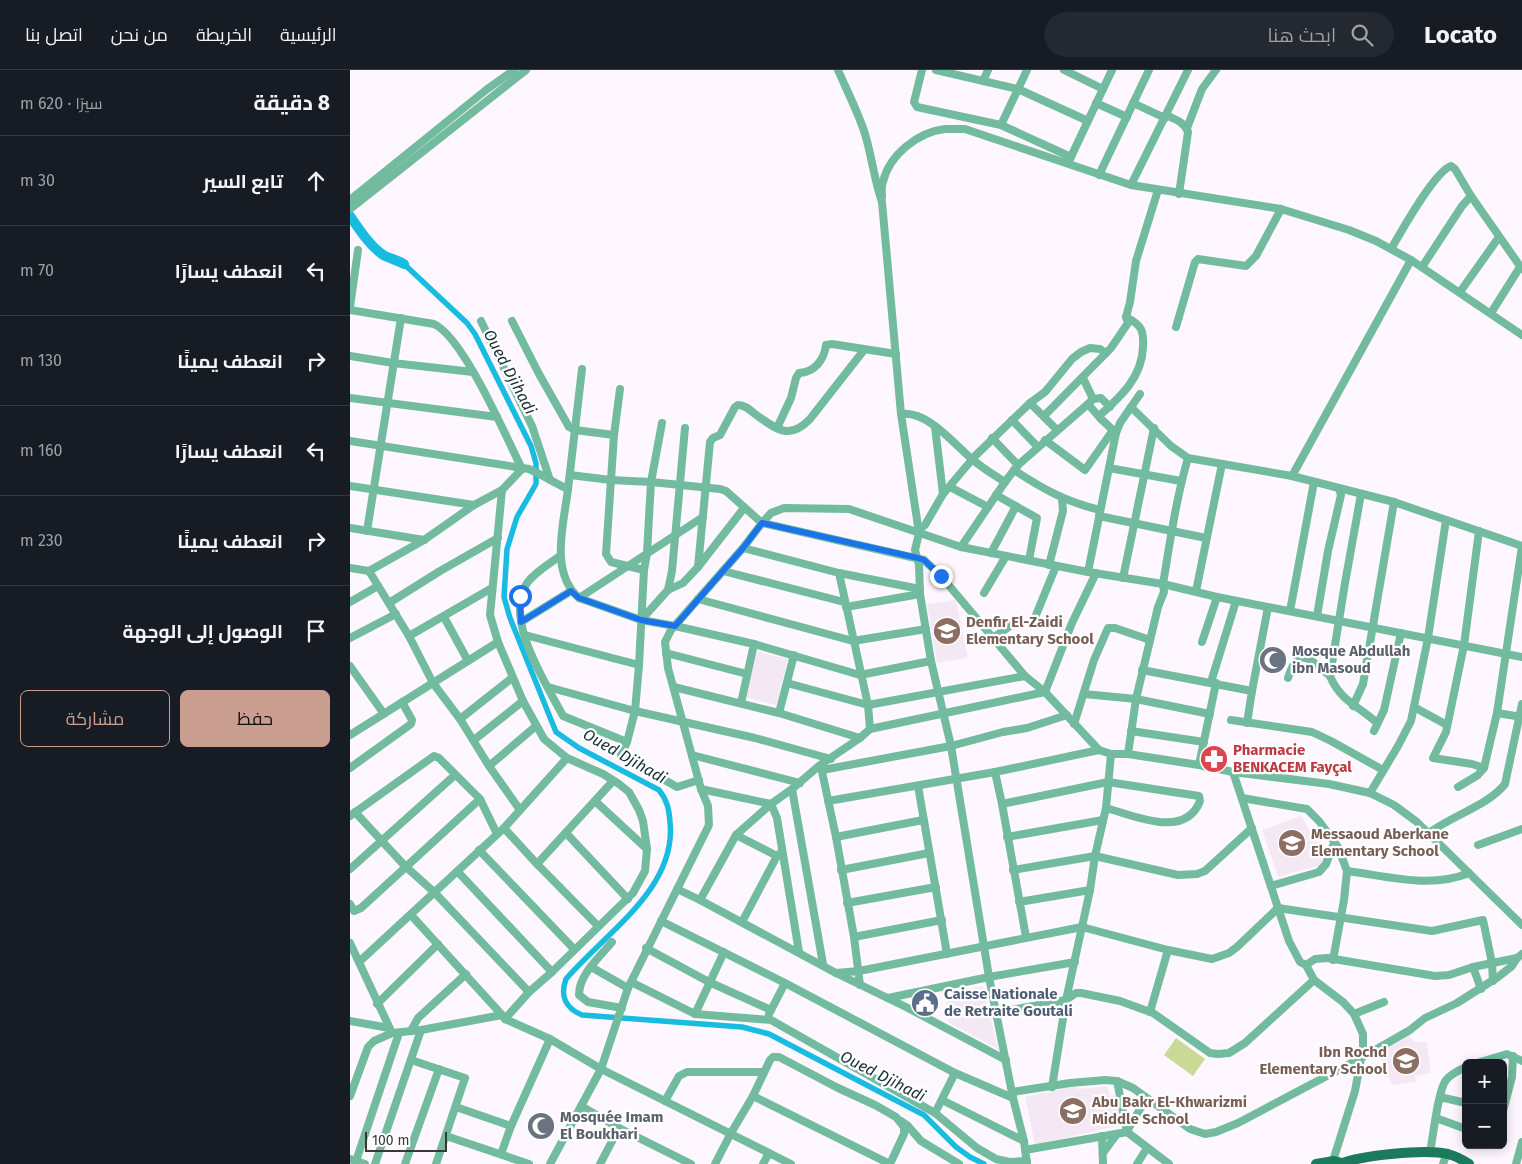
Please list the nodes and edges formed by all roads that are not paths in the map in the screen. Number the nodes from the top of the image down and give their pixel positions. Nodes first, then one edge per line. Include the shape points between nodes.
1 (514, 70) edge
2 (526, 70) edge
3 (838, 70) edge
4 (922, 70) edge
5 (936, 70) edge
6 (988, 70) edge
7 (1027, 70) edge
8 (1064, 70) edge
9 (1112, 70) edge
10 (1149, 70) edge
11 (1188, 70) edge
12 (1216, 70) edge
13 (949, 72) edge
14 (983, 81) junction
15 (1018, 89) junction
16 (1103, 89) junction
17 (1096, 103) junction
18 (1133, 104) junction
19 (1165, 116) junction
20 (1127, 117) junction
21 (1088, 121) junction
22 (1001, 125) junction
23 (1187, 128) junction
24 (1069, 161) junction
25 (1099, 175) junction
26 (1131, 185) junction
27 (1158, 190) junction
28 (1179, 194) junction
29 (1471, 196) junction
30 (359, 197) junction
31 (350, 200) edge
32 (882, 202) junction
33 (350, 209) edge
34 (1281, 209) junction
35 (1499, 237) junction
36 (1391, 249) junction
37 (358, 250) dead end
38 (1411, 260) junction
39 (1422, 267) junction
40 (1521, 268) edge
41 (353, 269) edge
42 (1460, 292) junction
43 (350, 309) edge
44 (1491, 312) junction
45 (1126, 317) junction
46 (402, 318) junction
47 (512, 321) dead end
48 (481, 322) dead end
49 (1176, 327) dead end
50 (1521, 332) edge
51 (864, 350) junction
52 (1106, 353) junction
53 (896, 354) junction
54 (350, 356) edge
55 (393, 363) junction
56 (582, 369) dead end
57 (473, 372) junction
58 (1083, 378) junction
59 (620, 389) dead end
60 (1140, 394) dead end
61 (350, 398) edge
62 (1091, 402) junction
63 (1030, 403) junction
64 (387, 404) junction
65 (1110, 407) junction
66 (1131, 407) junction
67 (900, 414) junction
68 (1044, 416) junction
69 (1099, 416) junction
70 (497, 417) junction
71 (1012, 420) junction
72 (662, 423) dead end
73 (935, 427) junction
74 (685, 428) dead end
75 (777, 428) junction
76 (1154, 428) junction
77 (575, 430) junction
78 (1057, 430) junction
79 (1115, 431) junction
80 (614, 435) junction
81 (992, 438) junction
82 (1045, 440) junction
83 (350, 441) edge
84 (380, 446) junction
85 (1038, 447) junction
86 (1188, 458) junction
87 (972, 460) junction
88 (1222, 464) junction
89 (1016, 467) junction
90 (1109, 468) junction
91 (525, 469) junction
92 (570, 476) junction
93 (1144, 476) junction
94 (1292, 476) junction
95 (611, 480) junction
96 (550, 481) junction
97 (1181, 481) junction
98 (651, 482) junction
99 (1005, 482) junction
100 (1314, 482) junction
101 (680, 485) junction
102 (350, 486) edge
103 (705, 487) junction
104 (950, 487) junction
105 (568, 489) junction
106 (1340, 489) junction
107 (373, 490) junction
108 (502, 490) junction
109 (943, 494) junction
110 (1362, 494) junction
111 (996, 495) junction
112 (1062, 499) junction
113 (1394, 502) junction
114 (474, 505) junction
115 (1016, 506) junction
116 (744, 508) junction
117 (988, 508) junction
118 (1099, 513) junction
119 (703, 516) junction
120 (1446, 520) junction
121 (762, 523) junction
122 (1134, 523) junction
123 (350, 528) edge
124 (1172, 530) junction
125 (367, 531) junction
126 (1479, 531) junction
127 (919, 532) junction
128 (675, 534) junction
129 (498, 538) junction
130 (1206, 538) junction
131 (424, 540) junction
132 (1522, 546) edge
133 (961, 547) junction
134 (743, 548) junction
135 (991, 553) junction
136 (647, 554) junction
137 (560, 556) junction
138 (1006, 556) junction
139 (918, 558) junction
140 (1029, 560) junction
141 (1053, 565) junction
142 (626, 566) junction
143 (698, 567) junction
144 (350, 568) edge
145 (644, 570) junction
146 (369, 571) junction
147 (723, 571) junction
148 (1092, 572) junction
149 (839, 573) junction
150 (1123, 578) junction
151 (1163, 584) junction
152 (378, 586) junction
153 (492, 588) junction
154 (668, 590) junction
155 (571, 591) junction
156 (920, 591) junction
157 (1196, 591) junction
158 (984, 593) dead end
159 (1217, 597) junction
160 (579, 598) junction
161 (698, 600) junction
162 (1236, 601) junction
163 (350, 602) edge
164 (389, 603) junction
165 (845, 605) junction
166 (1268, 608) junction
167 (1290, 612) junction
168 (396, 614) junction
169 (1036, 615) dead end
170 (444, 616) junction
171 (1317, 616) junction
172 (641, 620) junction
173 (1017, 621) dead end
174 (521, 622) junction
175 (1338, 622) junction
176 (675, 626) junction
177 (1372, 628) junction
178 (926, 629) junction
179 (1401, 633) junction
180 (409, 636) junction
181 (525, 636) junction
182 (350, 638) edge
183 (993, 638) junction
184 (1428, 638) junction
185 (1150, 640) junction
186 (853, 641) junction
187 (498, 642) junction
188 (1202, 642) dead end
189 (754, 644) junction
190 (1464, 645) junction
191 (666, 653) junction
192 (1506, 653) junction
193 (794, 655) junction
194 (1522, 656) edge
195 (930, 660) junction
196 (468, 661) junction
197 (639, 665) junction
198 (350, 666) edge
199 (1142, 670) junction
200 (747, 674) junction
201 (353, 675) edge
202 (860, 675) junction
203 (1025, 676) junction
204 (1330, 676) junction
205 (512, 678) junction
206 (1288, 678) dead end
207 (433, 683) junction
208 (787, 683) junction
209 (1214, 683) junction
210 (548, 687) junction
211 (674, 687) junction
212 (1252, 691) junction
213 (939, 692) junction
214 (1045, 692) junction
215 (1084, 694) junction
216 (1136, 698) junction
217 (523, 701) junction
218 (402, 702) junction
219 (741, 703) junction
220 (1522, 704) edge
221 (868, 706) junction
222 (1354, 706) junction
223 (1414, 707) junction
224 (635, 711) junction
225 (779, 713) junction
226 (944, 713) junction
227 (1496, 713) junction
228 (384, 714) junction
229 (1210, 714) junction
230 (1067, 715) junction
231 (1521, 717) edge
232 (460, 719) junction
233 (1231, 720) dead end
234 (684, 722) junction
235 (1247, 723) junction
236 (1378, 723) junction
237 (1074, 724) junction
238 (536, 726) junction
239 (1447, 726) junction
240 (870, 729) junction
241 (1131, 730) junction
242 (1374, 731) dead end
243 (350, 735) edge
244 (860, 738) junction
245 (474, 740) junction
246 (627, 742) junction
247 (1204, 742) junction
248 (951, 746) junction
249 (1099, 750) junction
250 (1513, 752) junction
251 (1522, 753) edge
252 (1111, 754) junction
253 (1128, 754) junction
254 (692, 755) junction
255 (567, 758) junction
256 (830, 759) junction
257 (1199, 765) junction
258 (489, 766) junction
259 (350, 768) edge
260 (821, 768) junction
261 (1484, 768) junction
262 (1383, 770) junction
263 (995, 772) junction
264 (1233, 772) junction
265 (455, 775) junction
266 (957, 779) junction
267 (699, 780) junction
268 (613, 781) junction
269 (1108, 782) junction
270 (800, 783) junction
271 (918, 786) junction
272 (1458, 787) dead end
273 (701, 789) junction
274 (792, 789) junction
275 (1370, 794) junction
276 (1242, 798) junction
277 (480, 799) junction
278 (595, 801) junction
279 (828, 801) junction
280 (772, 804) junction
281 (1002, 804) junction
282 (1106, 808) junction
283 (520, 810) junction
284 (352, 814) edge
285 (923, 820) junction
286 (1103, 820) junction
287 (504, 828) junction
288 (1252, 828) junction
289 (1522, 829) edge
290 (566, 833) junction
291 (1429, 833) junction
292 (497, 834) junction
293 (736, 834) junction
294 (836, 837) junction
295 (1007, 837) junction
296 (381, 840) junction
297 (1334, 842) junction
298 (1478, 845) dead end
299 (647, 849) junction
300 (480, 850) junction
301 (780, 853) junction
302 (930, 853) junction
303 (1095, 856) junction
304 (537, 864) junction
305 (405, 866) junction
306 (350, 869) edge
307 (841, 870) junction
308 (1013, 870) junction
309 (1347, 871) junction
310 (458, 872) junction
311 (1469, 873) junction
312 (936, 886) junction
313 (1271, 886) junction
314 (677, 889) junction
315 (1090, 890) junction
316 (434, 892) junction
317 (628, 899) junction
318 (700, 900) junction
319 (1020, 902) junction
320 (847, 903) junction
321 (350, 904) edge
322 (1278, 908) junction
323 (411, 915) junction
324 (1342, 917) junction
325 (942, 920) junction
326 (661, 921) junction
327 (742, 922) junction
328 (1522, 925) edge
329 (598, 926) junction
330 (1082, 928) junction
331 (854, 937) junction
332 (1026, 937) junction
333 (612, 942) dead end
334 (350, 943) edge
335 (438, 944) junction
336 (984, 947) junction
337 (646, 948) junction
338 (574, 950) junction
339 (1168, 950) junction
340 (724, 952) junction
341 (799, 952) junction
342 (947, 954) junction
343 (1519, 956) edge
344 (1333, 960) junction
345 (359, 962) junction
346 (1075, 962) junction
347 (823, 964) junction
348 (1492, 964) junction
349 (1306, 965) junction
350 (591, 967) junction
351 (1473, 967) junction
352 (859, 971) junction
353 (552, 972) junction
354 (836, 973) junction
355 (466, 974) junction
356 (989, 977) junction
357 (1314, 980) junction
358 (1493, 981) junction
359 (709, 982) junction
360 (785, 982) junction
361 (629, 985) junction
362 (860, 986) junction
363 (1481, 988) junction
364 (529, 992) junction
365 (888, 998) junction
366 (1066, 1000) junction
367 (1384, 1002) dead end
368 (377, 1004) junction
369 (771, 1010) junction
370 (621, 1011) junction
371 (1150, 1012) junction
372 (995, 1013) junction
373 (695, 1014) junction
374 (1354, 1014) junction
375 (504, 1017) junction
376 (766, 1019) junction
377 (350, 1021) edge
378 (411, 1030) junction
379 (421, 1030) junction
380 (393, 1031) junction
381 (550, 1039) junction
382 (1513, 1056) junction
383 (1361, 1058) junction
384 (1496, 1059) edge
385 (411, 1060) junction
386 (1006, 1060) junction
387 (1522, 1061) edge
388 (439, 1069) junction
389 (1462, 1069) edge
390 (601, 1070) junction
391 (764, 1072) junction
392 (955, 1073) junction
393 (1117, 1081) junction
394 (1052, 1087) junction
395 (350, 1093) edge
396 (1013, 1095) junction
397 (753, 1096) junction
398 (1440, 1097) junction
399 (1146, 1098) junction
400 (942, 1100) junction
401 (665, 1101) junction
402 (1462, 1102) edge
403 (1505, 1104) edge
404 (581, 1106) junction
405 (456, 1107) junction
406 (935, 1113) junction
407 (896, 1118) junction
408 (1436, 1118) junction
409 (511, 1126) junction
410 (619, 1128) junction
411 (1462, 1128) edge
412 (1126, 1132) junction
413 (731, 1133) junction
414 (904, 1134) junction
415 (1116, 1134) junction
416 (446, 1136) junction
417 (1102, 1136) junction
418 (921, 1141) junction
419 (1024, 1141) junction
420 (1522, 1142) edge
421 (1148, 1148) junction
422 (1025, 1150) junction
423 (1430, 1152) junction
424 (769, 1153) junction
425 (1447, 1153) junction
426 (501, 1154) junction
427 (1103, 1159) edge
428 (357, 1162) edge
429 (1027, 1162) edge
430 (439, 1163) edge
431 (1337, 1163) edge
432 (375, 1164) edge
433 (405, 1164) edge
434 (529, 1164) edge
435 (550, 1164) edge
436 (600, 1164) edge
437 (691, 1164) edge
438 (715, 1164) edge
439 (763, 1164) edge
440 (791, 1164) edge
441 (890, 1164) edge
442 (959, 1164) edge
443 (1111, 1164) edge
444 (1137, 1164) edge
445 (1169, 1164) edge
446 (1316, 1164) edge
447 (1443, 1164) edge
448 (1469, 1164) edge
449 (1516, 1164) edge

1 - 30 street
2 - 30 street
3 - 32 street via 865,133
4 - 22 street via 914,102 917,107
5 - 13 street
6 - 14 street
7 - 15 street
8 - 16 street
9 - 16 street
10 - 18 street
11 - 19 street
12 - 23 street via 1202,89
13 - 14 street
14 - 15 street
15 - 21 street
15 - 22 street
16 - 17 street
17 - 20 street
17 - 21 street
18 - 19 street
18 - 20 street
19 - 23 street
19 - 26 street
20 - 25 street
21 - 24 street
22 - 24 street
23 - 28 street
24 - 25 street
24 - 32 street via 965,129 944,129 907,145 895,158 882,182
25 - 26 street
26 - 27 street
27 - 28 street
27 - 45 street via 1136,261
28 - 34 street
29 - 35 street
29 - 36 street via 1455,168 1448,167 1423,197
29 - 39 street
30 - 31 street
30 - 33 street
32 - 53 street
34 - 36 street via 1349,230
34 - 49 street via 1256,256 1246,266 1196,262
35 - 40 street
35 - 42 street
36 - 38 street
37 - 41 street
38 - 39 street
38 - 94 street
39 - 42 street
40 - 44 street
41 - 43 street
42 - 44 street
43 - 46 street
44 - 50 street
45 - 52 street via 1128,322
45 - 65 street via 1140,325 1143,332 1143,357 1135,378
46 - 55 street
46 - 57 street via 443,329
47 - 77 street via 569,427
48 - 96 street via 532,426
51 - 53 street
51 - 75 street via 803,427 789,432
51 - 75 street via 826,345 814,369 799,373 796,378
52 - 58 street
52 - 63 street via 1090,348 1081,352 1045,392
53 - 67 street
54 - 55 street
55 - 57 street
55 - 64 street
56 - 77 street
57 - 70 street
58 - 62 street
58 - 68 street
59 - 80 street
60 - 66 street
61 - 64 street
62 - 65 street via 1101,398
62 - 69 street
62 - 78 street
63 - 68 street
63 - 71 street
64 - 70 street
64 - 84 street
65 - 69 street
66 - 76 street
66 - 79 street
67 - 73 street via 922,418
67 - 127 street
68 - 78 street
69 - 79 street
70 - 91 street
71 - 81 street
71 - 85 street
72 - 98 street
73 - 87 street
73 - 109 street
74 - 101 street
75 - 103 street via 745,407 735,407 720,436 710,442
76 - 86 street
76 - 93 street
77 - 80 street
77 - 92 street
78 - 82 street
79 - 82 street via 1084,470
79 - 90 street
80 - 95 street
81 - 87 street
81 - 89 street
82 - 85 street
83 - 84 street
84 - 91 street
84 - 107 street
85 - 89 street
86 - 88 street
86 - 97 street
87 - 99 street
87 - 104 street
88 - 94 street
88 - 130 street
89 - 99 street
89 - 112 street
90 - 93 street
90 - 118 street
91 - 96 street
91 - 108 street
92 - 95 street
92 - 105 street
93 - 97 street
93 - 122 street
94 - 100 street
95 - 98 street
95 - 142 street via 606,554 611,562
96 - 105 street
97 - 124 street
98 - 101 street
98 - 136 street
99 - 111 street
100 - 106 street
100 - 167 street
101 - 103 street
101 - 128 street
102 - 107 street
103 - 116 street via 726,491
103 - 119 street
104 - 109 street
104 - 117 street
105 - 137 street
106 - 110 street
106 - 171 street
107 - 114 street
107 - 125 street
108 - 114 street
108 - 129 street
109 - 127 street
110 - 113 street
110 - 175 street
111 - 115 street
111 - 117 street
112 - 118 street
112 - 141 street
113 - 120 street
113 - 177 street
114 - 131 street
115 - 135 street
115 - 140 street via 1037,518
116 - 121 street
116 - 143 street
117 - 133 street
118 - 122 street
118 - 148 street
119 - 128 street
119 - 143 street
120 - 126 street
120 - 184 street
121 - 127 street via 771,513 784,508 833,508 859,512
121 - 134 street
121 - 139 street
122 - 124 street
122 - 150 street
123 - 125 street
124 - 130 street
124 - 151 street
125 - 131 street
126 - 132 street
126 - 190 street
127 - 133 street
127 - 139 street via 915,550
128 - 136 street
128 - 154 street
129 - 153 street
129 - 164 street
130 - 157 street
131 - 146 street
132 - 192 street
133 - 135 street
134 - 147 street
134 - 149 street
135 - 138 street
136 - 142 street
136 - 145 street
137 - 155 street
137 - 174 street via 538,572 524,588 520,596
138 - 140 street
138 - 158 street
139 - 156 street
139 - 183 street via 941,576
140 - 141 street
141 - 148 street
141 - 169 street
142 - 145 street
142 - 160 street
143 - 154 street via 683,583
144 - 146 street
145 - 172 street
146 - 152 street
147 - 161 street
147 - 165 street
148 - 150 street
148 - 214 street
149 - 156 street
149 - 165 street
150 - 151 street
151 - 157 street
151 - 185 street via 1164,592
152 - 163 street
152 - 164 street
153 - 170 street
153 - 187 street via 490,615
154 - 172 street
155 - 160 street
155 - 174 street
156 - 165 street
156 - 178 street
157 - 159 street
159 - 162 street
159 - 188 street
160 - 172 street
161 - 176 street
161 - 186 street
162 - 166 street
162 - 209 street
164 - 168 street
165 - 186 street
166 - 167 street
166 - 212 street
167 - 171 street
168 - 180 street
168 - 182 street
170 - 180 street
170 - 196 street
171 - 175 street
172 - 176 street
172 - 197 street
173 - 183 street
174 - 181 street
175 - 177 street
175 - 204 street
176 - 189 street
176 - 191 street via 665,642
177 - 179 street
177 - 222 street via 1363,684
178 - 186 street
178 - 195 street
179 - 184 street
179 - 236 street via 1384,710
180 - 207 street
181 - 197 street
181 - 210 street
183 - 203 street
184 - 190 street
184 - 223 street
185 - 199 street
185 - 215 street via 1108,628
186 - 202 street
187 - 196 street
187 - 205 street
189 - 193 street
189 - 200 street
190 - 192 street
190 - 239 street
191 - 200 street
191 - 211 street
192 - 194 street
192 - 227 street
193 - 202 street
193 - 208 street
195 - 202 street
195 - 213 street
196 - 207 street
197 - 224 street
198 - 201 street
199 - 209 street
199 - 216 street
200 - 219 street
201 - 228 street
202 - 221 street
203 - 213 street
203 - 214 street
204 - 206 street via 1302,657 1295,660
204 - 222 street via 1334,687
205 - 217 street
205 - 232 street
207 - 218 street
207 - 232 street
208 - 221 street
208 - 225 street
209 - 212 street
209 - 229 street
210 - 224 street
210 - 246 street via 563,716
211 - 219 street
211 - 234 street
212 - 235 street
213 - 221 street
213 - 226 street
214 - 226 street
214 - 230 street
215 - 216 street
215 - 237 street
216 - 229 street
216 - 241 street
217 - 238 street
217 - 245 street
218 - 228 street
218 - 259 street via 411,724
219 - 225 street
220 - 231 street
221 - 240 street
222 - 236 street
223 - 239 street
223 - 262 street via 1411,721
224 - 234 street
224 - 246 street
225 - 244 street
226 - 240 street
226 - 248 street
227 - 231 street
227 - 261 street
228 - 243 street
229 - 247 street
230 - 237 street
230 - 248 street
231 - 250 street
232 - 245 street
233 - 235 street
234 - 254 street
234 - 256 street
235 - 262 street via 1312,732
236 - 242 street
237 - 249 street
238 - 255 street via 548,744
238 - 258 street
239 - 261 street via 1433,758
240 - 244 street
241 - 247 street
241 - 253 street
244 - 256 street
245 - 258 street
246 - 267 street via 621,755 677,787
247 - 257 street
248 - 260 street
248 - 266 street
249 - 252 street
249 - 263 street
250 - 251 street
250 - 291 street via 1505,784 1498,794
252 - 253 street
252 - 269 street
253 - 257 street
254 - 267 street
254 - 270 street
255 - 268 street
255 - 283 street
256 - 260 street
257 - 264 street
258 - 283 street
260 - 270 street
260 - 279 street
261 - 272 street
262 - 275 street
263 - 266 street
263 - 281 street
264 - 275 street via 1329,784
264 - 276 street
265 - 277 street
265 - 284 street via 439,758 433,757
265 - 296 street
266 - 271 street
266 - 336 street
267 - 273 street
268 - 278 street
268 - 299 street via 629,792 636,804 643,821
269 - 281 street
269 - 282 street
269 - 282 street via 1199,796 1200,801 1195,810 1182,820 1166,823
270 - 274 street
271 - 279 street
271 - 285 street
273 - 280 street
273 - 314 street via 708,806 709,825
274 - 280 street
274 - 347 street
275 - 291 street via 1403,812
276 - 288 street
276 - 297 street via 1307,809
277 - 292 street
277 - 305 street
278 - 290 street
278 - 299 street
279 - 294 street
280 - 293 street
280 - 301 street via 777,818
281 - 295 street
282 - 286 street
283 - 287 street
284 - 296 street
285 - 294 street
285 - 302 street
286 - 295 street
286 - 303 street
287 - 292 street
287 - 304 street
288 - 303 street via 1205,871 1196,874 1178,875
288 - 313 street
289 - 298 street
290 - 304 street
290 - 317 street
291 - 311 street
292 - 300 street
293 - 301 street
293 - 318 street
294 - 307 street
295 - 308 street
296 - 305 street
296 - 306 street
297 - 309 street
297 - 313 street via 1326,864 1319,872
299 - 317 street via 642,880
300 - 310 street
300 - 338 street
301 - 327 street
301 - 341 street
302 - 307 street
302 - 312 street
303 - 308 street
303 - 315 street
304 - 329 street
305 - 316 street
305 - 321 street via 360,908 354,911
307 - 320 street
308 - 319 street
309 - 311 street via 1427,881
309 - 324 street
310 - 316 street
310 - 353 street
311 - 328 street
312 - 320 street
312 - 325 street
313 - 322 street
314 - 318 street
314 - 326 street
315 - 319 street
315 - 330 street
316 - 323 street
316 - 364 street
317 - 329 street
318 - 327 street
319 - 332 street
320 - 331 street
322 - 324 street
322 - 339 street via 1237,947 1217,958
322 - 349 street via 1289,941 1300,962
323 - 335 street
323 - 345 street
324 - 344 street
324 - 348 street via 1432,931 1482,920
325 - 331 street
325 - 342 street
326 - 337 street
326 - 340 street
327 - 341 street
329 - 338 street
330 - 332 street
330 - 339 street
330 - 346 street
331 - 352 street
332 - 336 street
333 - 350 street
334 - 345 street
335 - 355 street
335 - 368 street
336 - 342 street
336 - 356 street
337 - 359 street
337 - 361 street
338 - 353 street
339 - 371 street
340 - 359 street
340 - 360 street
341 - 347 street
342 - 352 street
343 - 348 street
343 - 358 street
344 - 349 street via 1315,959
344 - 351 street via 1428,976 1449,975
345 - 368 street
346 - 356 street
346 - 366 street
347 - 354 street
348 - 351 street
348 - 358 street
349 - 357 street
350 - 361 street
350 - 370 street via 579,988 581,998
351 - 363 street
352 - 354 street
352 - 362 street
353 - 364 street
354 - 362 street
355 - 375 street
355 - 378 street via 418,1018
356 - 365 street
356 - 372 street
357 - 371 street via 1245,1043 1229,1053 1206,1051
357 - 374 street
358 - 363 street
359 - 369 street
359 - 373 street
360 - 369 street
360 - 392 street
361 - 370 street
361 - 373 street
362 - 365 street
363 - 383 street
364 - 375 street
365 - 386 street
366 - 371 street via 1081,993 1120,1001
366 - 372 street
366 - 394 street
367 - 374 street
368 - 380 street
369 - 376 street
370 - 390 street
372 - 386 street
373 - 376 street
374 - 383 street via 1362,1034 1364,1047
375 - 379 street
375 - 381 street
376 - 406 street
377 - 380 street
378 - 379 street
378 - 380 street
379 - 385 street
380 - 395 street via 370,1044
380 - 428 street
381 - 390 street
381 - 409 street
382 - 384 street via 1507,1054
382 - 387 street
382 - 403 street via 1512,1077
383 - 399 street via 1216,1132 1205,1134 1190,1129
383 - 431 street
385 - 388 street
385 - 432 street
386 - 396 street
388 - 405 street via 465,1078
388 - 433 street
389 - 398 street via 1445,1081
390 - 401 street
390 - 404 street
391 - 397 street
391 - 401 street via 687,1072 679,1076
391 - 407 street via 771,1058 779,1057
392 - 396 street
392 - 400 street
393 - 394 street
393 - 399 street
393 - 412 street
394 - 396 street
396 - 419 street
397 - 413 street
397 - 441 street
398 - 402 street
398 - 408 street
399 - 412 street
400 - 406 street
400 - 419 street
401 - 413 street
404 - 410 street
404 - 435 street
405 - 409 street
405 - 416 street
406 - 429 street via 977,1148 996,1159
407 - 414 street via 904,1127
407 - 418 street
408 - 411 street
408 - 423 street
409 - 426 street
410 - 436 street
410 - 437 street
412 - 415 street
412 - 421 street
413 - 424 street
413 - 438 street
414 - 418 street
414 - 441 street
415 - 417 street
415 - 427 street
416 - 426 street
416 - 430 street
417 - 422 street
417 - 427 street
418 - 442 street
419 - 422 street
420 - 449 street
421 - 444 street
421 - 445 street
422 - 429 street
423 - 425 main road
423 - 431 main road
424 - 439 street
424 - 440 street
425 - 447 street
425 - 448 main road
426 - 434 street
427 - 443 street
431 - 446 main road

